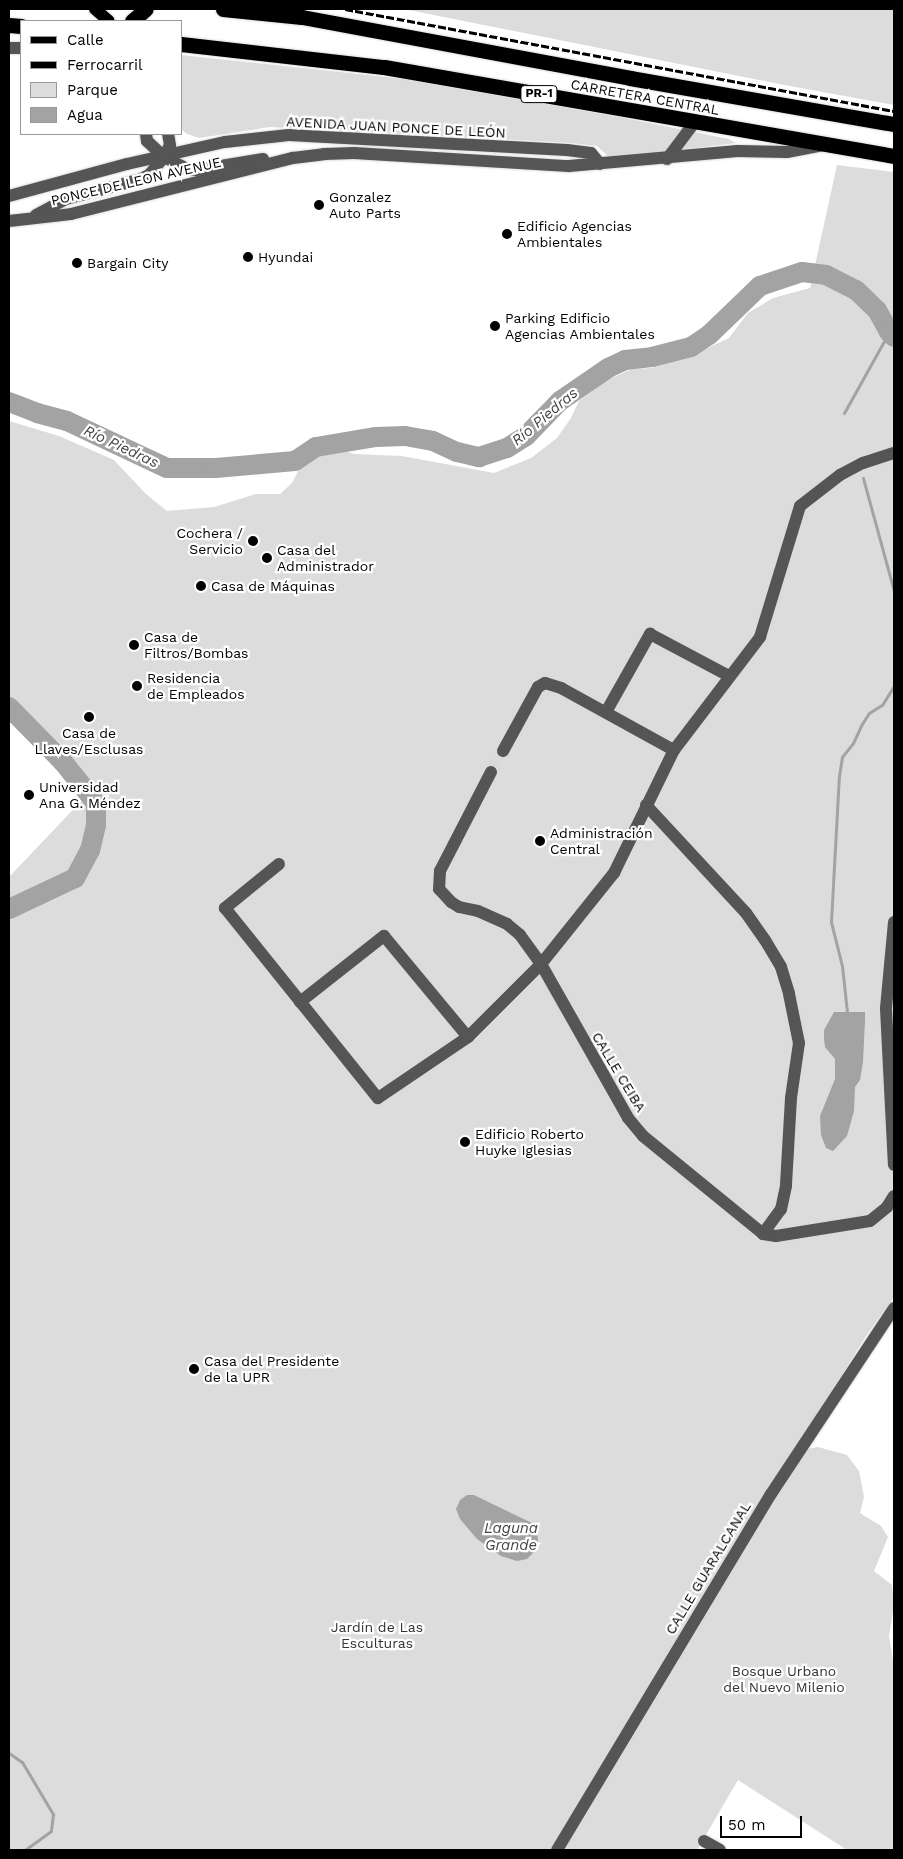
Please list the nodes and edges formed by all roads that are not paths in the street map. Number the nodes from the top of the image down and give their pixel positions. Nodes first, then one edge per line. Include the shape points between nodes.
1 (95, 9) edge
2 (146, 9) edge
3 (223, 9) edge
4 (271, 9) edge
5 (302, 17) junction
6 (108, 20) edge
7 (133, 20) edge
8 (182, 44) edge
9 (694, 123) junction
10 (894, 124) edge
11 (146, 135) edge
12 (168, 135) edge
13 (827, 145) junction
14 (164, 156) junction
15 (894, 156) edge
16 (293, 158) junction
17 (667, 159) junction
18 (600, 164) junction
19 (9, 196) edge
20 (29, 219) junction
21 (9, 221) edge
22 (892, 458) edge
23 (729, 676) junction
24 (606, 712) junction
25 (674, 750) junction
26 (503, 751) tunnel mouth
27 (491, 772) tunnel mouth
28 (646, 805) junction
29 (279, 864) dead end
30 (894, 922) edge
31 (541, 964) junction
32 (300, 1002) junction
33 (468, 1037) junction
34 (894, 1165) edge
35 (894, 1196) edge
36 (763, 1234) junction
37 (894, 1308) edge
38 (704, 1841) dead end
39 (557, 1850) edge
40 (720, 1850) edge

1 - 6 main road
2 - 7 highway
3 - 5 highway, CARRETERA CENTRAL / PR-1
4 - 5 main road
5 - 10 highway, CARRETERA CENTRAL / PR-1
8 - 9 highway, CARRETERA CENTRAL / PR-1 via 384,67
9 - 13 highway, CARRETERA CENTRAL / PR-1
9 - 17 street
11 - 14 street via 147,141
12 - 14 street via 170,145
13 - 15 highway, CARRETERA CENTRAL / PR-1
13 - 17 street, AVENIDA JUAN PONCE DE LEÓN via 786,152 737,151
14 - 16 street via 188,169 198,170 276,157
14 - 18 street, AVENIDA JUAN PONCE DE LEÓN via 225,142 289,135 567,150 591,153
14 - 19 street, AVENIDA JUAN PONCE DE LEÓN
14 - 20 street via 150,175 66,198
16 - 18 street, AVENIDA JUAN PONCE DE LEÓN via 354,153 568,166
16 - 20 street, AVENIDA JUAN PONCE DE LEÓN via 71,214
17 - 18 street, AVENIDA JUAN PONCE DE LEÓN
20 - 21 street
22 - 23 street via 840,475 800,506 760,637
23 - 24 street via 650,634
23 - 25 street
24 - 25 street
24 - 26 street via 562,688 545,683 538,687
25 - 28 street
27 - 31 street, CALLE CEIBA via 440,870 439,889 459,907 478,911 515,930
28 - 31 street via 614,873
28 - 36 street via 746,913 781,967 789,994 799,1043 791,1098 786,1186 781,1208
29 - 32 street via 224,908
30 - 34 street via 886,1009
31 - 33 street
31 - 36 street, CALLE CEIBA via 628,1118 643,1136
32 - 33 street via 378,1098
32 - 33 street via 384,936
35 - 36 street via 887,1207 870,1221 776,1236
37 - 39 street, CALLE GUARALCANAL via 771,1494
38 - 40 street

